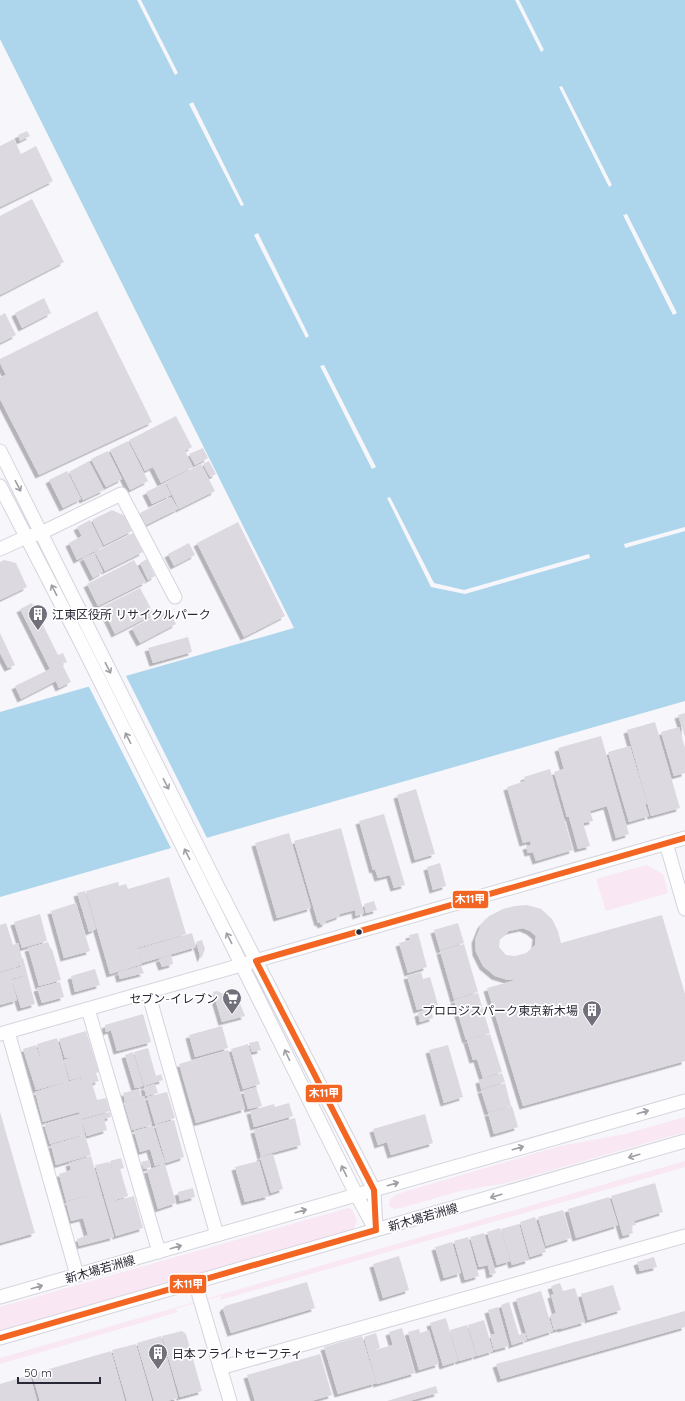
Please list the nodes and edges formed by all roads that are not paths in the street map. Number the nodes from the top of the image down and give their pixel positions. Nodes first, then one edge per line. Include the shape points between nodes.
1 (0, 451) edge
2 (0, 486) edge
3 (41, 533) junction
4 (26, 537) junction
5 (0, 549) edge
6 (175, 598) dead end
7 (685, 838) edge
8 (666, 843) junction
9 (210, 887) junction
10 (685, 909) edge
11 (256, 960) junction
12 (242, 964) junction
13 (148, 992) junction
14 (88, 1009) junction
15 (4, 1033) edge
16 (685, 1100) edge
17 (685, 1141) edge
18 (374, 1190) junction
19 (356, 1194) junction
20 (376, 1230) junction
21 (217, 1236) junction
22 (685, 1236) edge
23 (159, 1252) junction
24 (77, 1275) junction
25 (195, 1282) junction
26 (0, 1297) edge
27 (0, 1338) edge
28 (220, 1368) junction
29 (230, 1401) edge

1 -> 3 street
2 - 4 street
3 - 4 street
3 - 6 street via 121,494
3 -> 9 street via 91,633
4 - 5 street
9 -> 4 street
7 - 8 street
8 - 10 street
8 - 11 street
9 - 11 street
12 -> 9 street
11 - 12 street
11 - 18 street
12 - 13 street
19 -> 12 street
13 - 14 street
13 - 21 street
14 - 15 street
14 - 23 street
15 - 24 street
18 -> 16 street, 新木場若洲線
17 -> 20 street, 新木場若洲線
18 - 19 street, 新木場若洲線
18 - 20 street
19 - 20 street
21 -> 19 street, 新木場若洲線
20 - 25 street, 新木場若洲線
23 -> 21 street, 新木場若洲線
22 - 28 street
23 - 24 street, 新木場若洲線
26 -> 24 street, 新木場若洲線
25 - 27 street, 新木場若洲線
25 - 28 street
28 - 29 street

